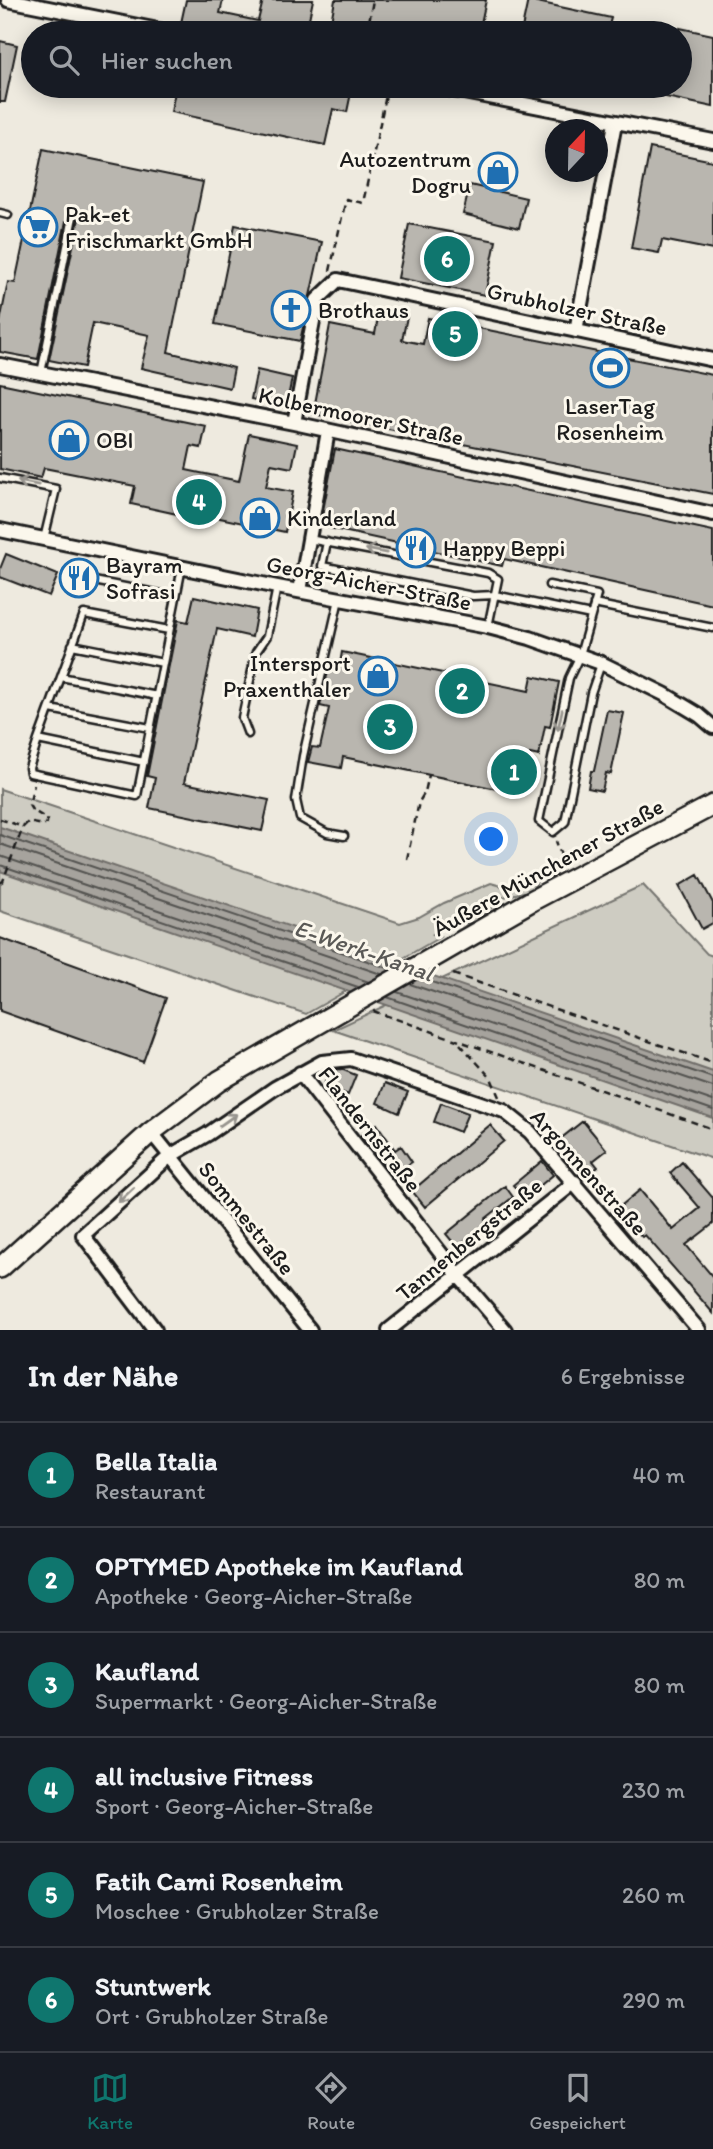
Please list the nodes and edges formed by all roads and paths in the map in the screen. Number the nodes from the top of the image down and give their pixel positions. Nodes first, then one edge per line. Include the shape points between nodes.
1 (8, 0) edge
2 (373, 0) edge
3 (113, 21) edge
4 (369, 21) edge
5 (385, 98) edge
6 (492, 98) edge
7 (615, 123) junction
8 (713, 141) edge
9 (73, 217) dead end
10 (325, 292) junction
11 (576, 331) junction
12 (713, 359) edge
13 (0, 365) edge
14 (41, 373) junction
15 (294, 423) junction
16 (328, 430) junction
17 (0, 478) edge
18 (713, 514) edge
19 (0, 530) edge
20 (44, 539) junction
21 (309, 539) junction
22 (327, 542) junction
23 (182, 567) junction
24 (94, 581) dead end
25 (549, 585) dead end
26 (277, 587) junction
27 (300, 591) junction
28 (495, 595) junction
29 (176, 597) junction
30 (339, 598) junction
31 (594, 604) junction
32 (592, 615) junction
33 (488, 627) junction
34 (713, 628) edge
35 (169, 630) junction
36 (72, 645) junction
37 (580, 655) junction
38 (163, 663) junction
39 (601, 663) junction
40 (61, 677) junction
41 (156, 696) junction
42 (50, 709) junction
43 (713, 727) edge
44 (150, 728) junction
45 (248, 734) dead end
46 (37, 740) junction
47 (144, 762) junction
48 (429, 775) dead end
49 (32, 792) dead end
50 (713, 804) edge
51 (0, 819) edge
52 (23, 827) junction
53 (553, 832) junction
54 (344, 836) dead end
55 (407, 859) dead end
56 (1, 882) edge
57 (533, 900) junction
58 (453, 974) dead end
59 (354, 1004) junction
60 (458, 1041) junction
61 (713, 1063) edge
62 (300, 1073) junction
63 (504, 1111) junction
64 (713, 1129) edge
65 (151, 1132) junction
66 (170, 1156) junction
67 (575, 1182) junction
68 (0, 1268) edge
69 (457, 1274) junction
70 (155, 1330) edge
71 (310, 1330) edge
72 (389, 1330) edge
73 (505, 1330) edge
74 (699, 1330) edge

1 - 3 street
2 - 4 path
5 - 10 path via 363,203 346,200
6 - 7 street
7 - 8 street
7 - 11 street
9 - 14 lane
10 - 11 street, Grubholzer Straße via 338,280
10 - 15 street via 317,300
11 - 12 street, Grubholzer Straße
13 - 14 street, Kolbermoorer Straße
14 - 15 street, Kolbermoorer Straße
15 - 16 street, Kolbermoorer Straße
16 - 18 street, Kolbermoorer Straße
16 - 21 street
20 -> 17 lane via 56,489
19 - 20 street, Georg-Aicher-Straße
20 - 23 street, Georg-Aicher-Straße
21 - 22 lane
21 - 27 street
28 -> 22 lane via 498,579 488,573
22 - 28 lane via 323,566 473,596
23 - 26 street, Georg-Aicher-Straße
23 - 29 lane
24 - 29 lane
25 - 31 lane via 597,595
26 - 27 street, Georg-Aicher-Straße
26 - 45 lane via 267,636 256,652 242,718
27 - 30 street, Georg-Aicher-Straße
28 - 32 lane
28 - 33 lane
29 - 35 lane
30 - 33 street, Georg-Aicher-Straße
30 - 54 lane via 296,800 300,818 327,833
31 - 32 lane
31 - 34 lane
32 - 37 lane
33 - 37 street, Georg-Aicher-Straße
35 - 36 lane via 84,614
35 - 38 lane
36 - 38 lane
36 - 40 lane
37 - 39 street, Georg-Aicher-Straße
37 -> 53 lane via 569,678 539,821
38 - 41 lane
39 - 43 street, Georg-Aicher-Straße via 664,694
39 - 53 lane via 565,822
40 - 41 lane
40 - 42 lane
41 - 44 lane
42 - 44 lane
42 - 46 lane
44 - 47 lane
46 - 47 lane
46 - 47 lane via 30,773 137,796
48 - 55 path
49 - 52 path via 29,805 47,823 28,822
50 - 57 main road, Äußere Münchener Straße
51 - 52 path
52 - 56 path
53 - 57 path via 562,858 524,885
57 - 59 main road, Äußere Münchener Straße
58 - 61 path
59 - 60 path
59 - 65 main road, Äußere Münchener Straße via 219,1081
60 - 63 path via 491,1078
60 - 64 path
62 - 63 street, Argonnenstraße via 322,1062 351,1059
66 -> 62 street, Flandernstraße
62 - 69 street, Flandernstraße
63 - 67 street, Argonnenstraße via 530,1132
65 - 66 street, Sommestraße
65 - 68 main road, Äußere Münchener Straße
66 -> 70 street, Flandernstraße via 83,1235
66 - 71 street, Sommestraße
67 - 69 street, Tannenbergstraße
67 - 74 street, Argonnenstraße
69 - 72 street, Tannenbergstraße
69 - 73 street, Flandernstraße

